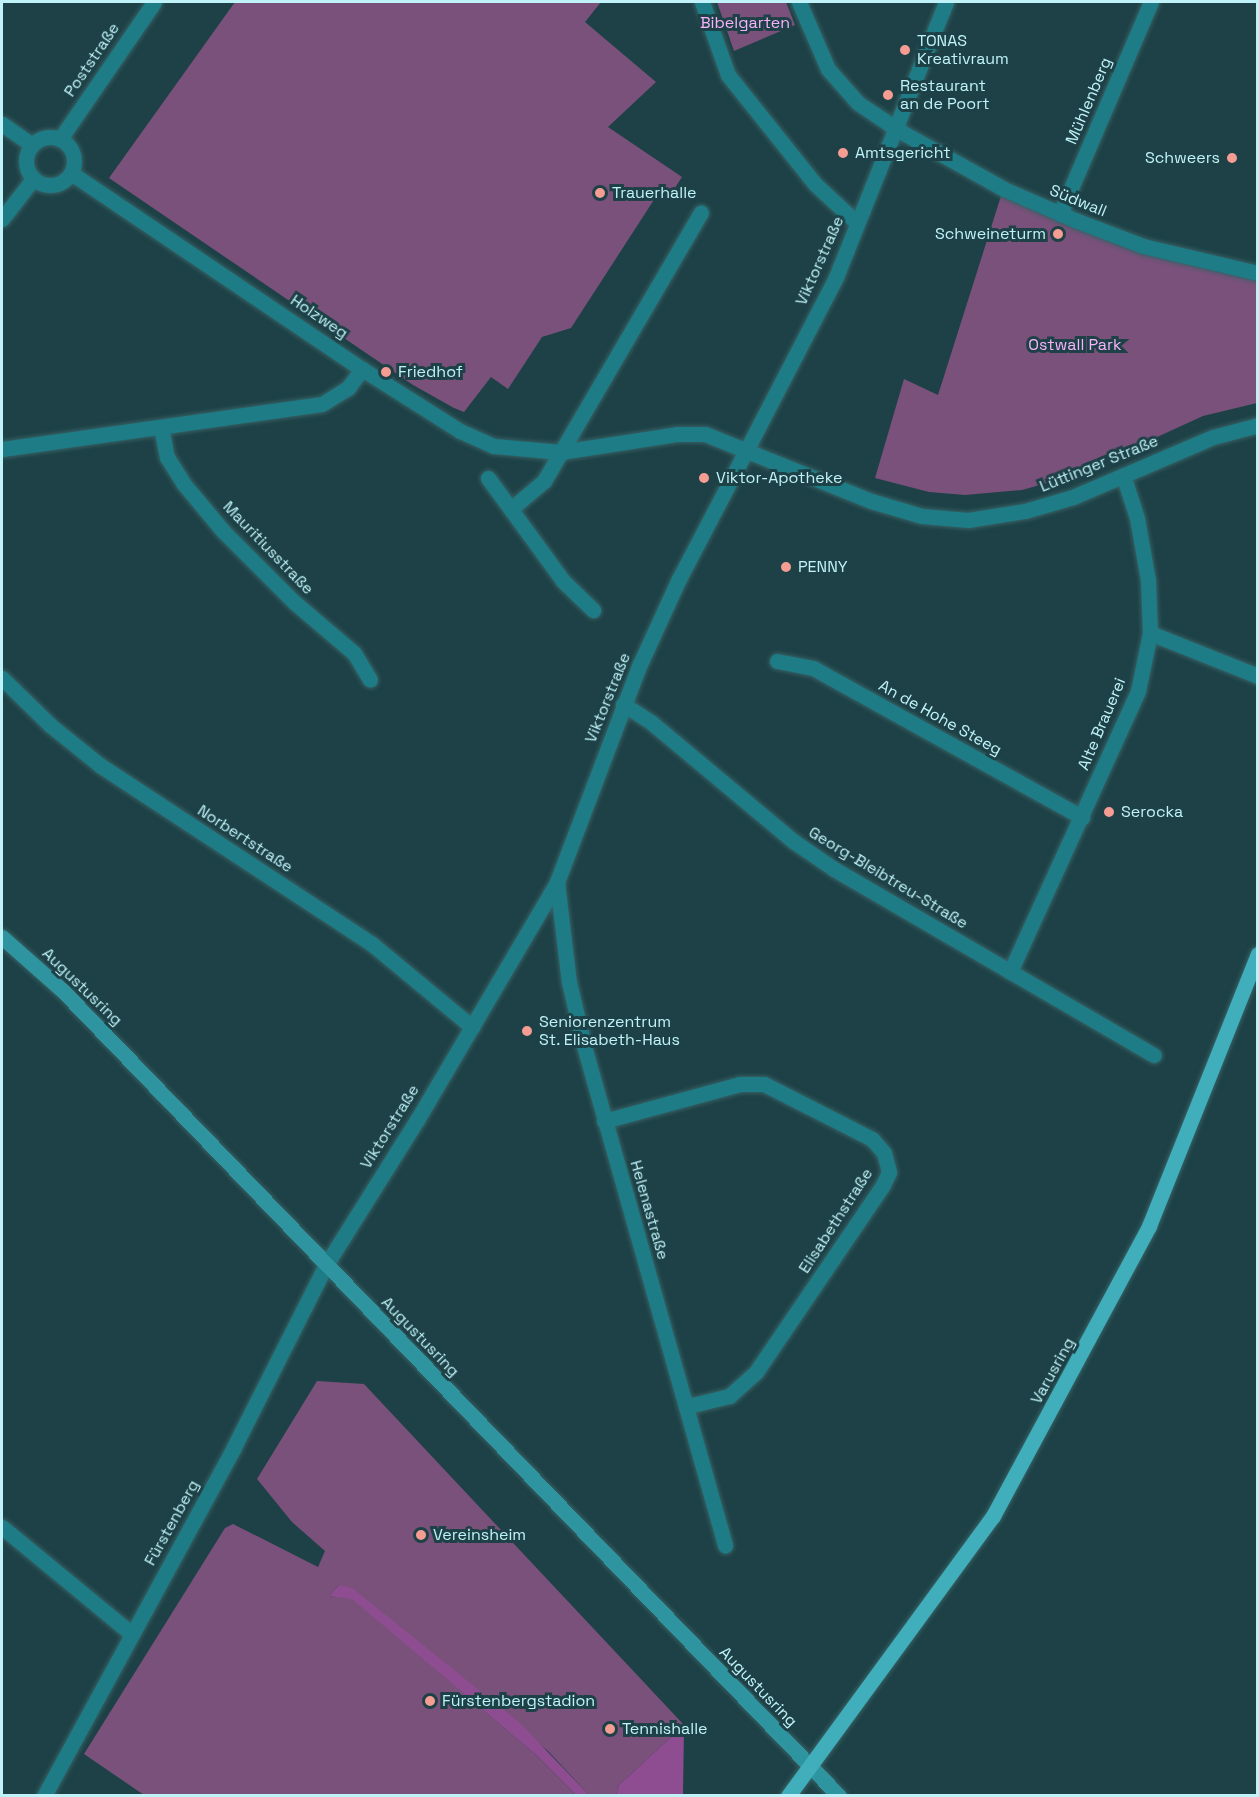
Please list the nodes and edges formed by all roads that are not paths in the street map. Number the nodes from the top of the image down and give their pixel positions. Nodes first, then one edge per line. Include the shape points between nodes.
1 (154, 2) edge
2 (702, 2) edge
3 (799, 2) edge
4 (945, 2) edge
5 (1151, 2) edge
6 (2, 124) edge
7 (897, 129) junction
8 (60, 139) junction
9 (32, 145) junction
10 (71, 173) junction
11 (33, 178) junction
12 (702, 212) dead end
13 (1060, 214) junction
14 (2, 219) edge
15 (856, 223) junction
16 (1257, 273) edge
17 (362, 369) junction
18 (1257, 425) edge
19 (161, 427) junction
20 (2, 449) edge
21 (747, 449) junction
22 (561, 452) junction
23 (1123, 475) junction
24 (488, 478) dead end
25 (512, 508) junction
26 (593, 610) dead end
27 (1150, 633) junction
28 (777, 661) dead end
29 (1257, 676) edge
30 (2, 678) edge
31 (370, 680) dead end
32 (623, 704) junction
33 (1082, 818) junction
34 (557, 882) junction
35 (2, 937) edge
36 (1257, 954) edge
37 (1010, 972) junction
38 (472, 1026) junction
39 (1154, 1055) dead end
40 (604, 1120) junction
41 (326, 1265) junction
42 (688, 1406) junction
43 (2, 1527) edge
44 (725, 1545) dead end
45 (132, 1634) junction
46 (809, 1766) junction
47 (44, 1796) edge
48 (788, 1796) edge
49 (839, 1796) edge

1 - 8 street, Poststraße
2 - 15 street via 728,75 815,184
3 - 7 street, Südwall via 828,69 858,103
4 - 7 street, Viktorstraße
5 - 13 street, Mühlenberg
6 - 9 street
7 - 13 street, Südwall via 1004,189
7 - 15 street, Viktorstraße
8 - 9 street via 50,136
8 - 10 street via 70,147 74,160
9 - 11 street via 26,155
10 - 11 street via 53,185 42,185
10 - 17 street, Holzweg
11 - 14 street
12 - 22 street
13 - 16 street, Südwall via 1143,246
15 - 21 street, Viktorstraße via 836,277
17 - 19 street via 348,388 322,404
17 - 22 street, Holzweg via 468,435 505,448
18 - 23 street, Lüttinger Straße via 1213,436
19 - 20 street
19 - 31 street, Mauritiusstraße via 167,457 183,483 223,531 294,602 354,653
21 - 22 street, Holzweg via 705,434 677,434
21 - 23 street, Lüttinger Straße via 871,501 922,516 968,520 1025,511 1073,497
21 - 32 street, Viktorstraße via 679,579
22 - 25 street via 544,481
23 - 27 street, Alte Brauerei via 1143,545
24 - 25 street
25 - 26 street via 563,581
27 - 29 street
27 - 33 street, Alte Brauerei via 1138,691
28 - 33 street, An de Hohe Steeg via 813,669
30 - 38 street, Norbertstraße via 50,725 101,766 372,944
32 - 34 street, Viktorstraße
32 - 37 street, Georg-Bleibtreu-Straße via 652,723 793,841
33 - 37 street, Alte Brauerei
34 - 38 street, Viktorstraße
34 - 40 street, Helenastraße via 569,982
35 - 41 main road, Augustusring via 63,991
36 - 46 main road, Varusring via 1149,1226 993,1516
37 - 39 street, Georg-Bleibtreu-Straße
38 - 41 street, Viktorstraße
40 - 42 street, Helenastraße
40 - 42 street, Elisabethstraße via 740,1084 764,1084 872,1139 884,1153 889,1172 883,1185 756,1372 729,1396
41 - 45 street, Fürstenberg via 234,1447
41 - 46 main road, Augustusring
42 - 44 street, Helenastraße
43 - 45 street
45 - 47 street, Fürstenberg
46 - 48 main road, Varusring
46 - 49 main road, Augustusring

